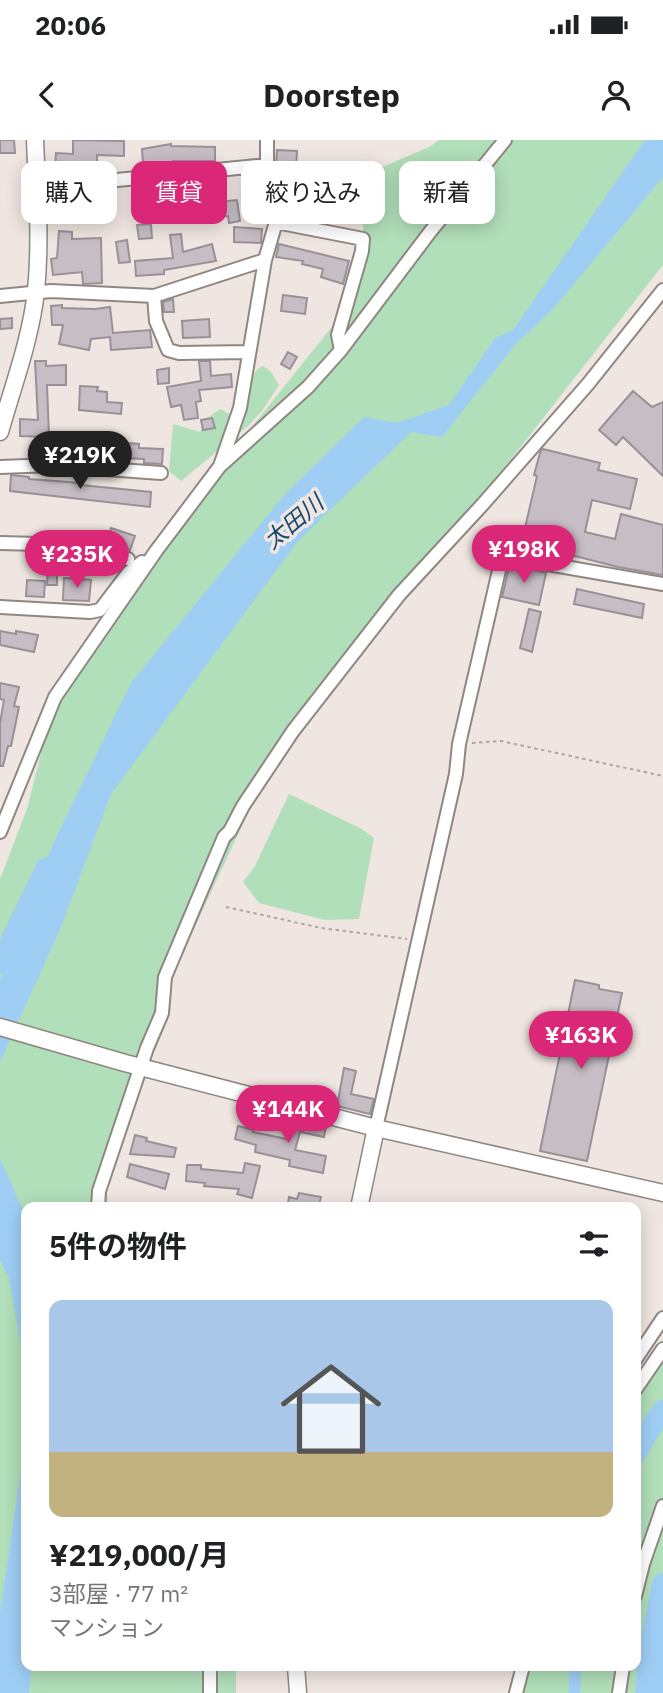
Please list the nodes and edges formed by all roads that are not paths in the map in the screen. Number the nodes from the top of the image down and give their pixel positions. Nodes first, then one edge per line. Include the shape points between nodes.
1 (35, 140) edge
2 (267, 140) edge
3 (505, 140) edge
4 (36, 161) edge
5 (267, 161) edge
6 (241, 168) edge
7 (117, 180) edge
8 (38, 224) edge
9 (275, 224) edge
10 (286, 224) edge
11 (265, 260) junction
12 (663, 290) edge
13 (36, 293) junction
14 (0, 296) edge
15 (154, 296) junction
16 (341, 350) junction
17 (248, 352) junction
18 (0, 432) edge
19 (220, 466) junction
20 (0, 467) edge
21 (161, 473) dead end
22 (0, 543) edge
23 (156, 551) junction
24 (128, 559) dead end
25 (663, 584) edge
26 (0, 607) edge
27 (0, 832) edge
28 (0, 1027) edge
29 (141, 1066) junction
30 (376, 1128) junction
31 (663, 1192) edge
32 (100, 1202) edge
33 (360, 1202) edge
34 (663, 1318) edge
35 (663, 1349) edge
36 (641, 1351) edge
37 (641, 1381) edge
38 (663, 1506) edge
39 (641, 1572) edge
40 (210, 1671) edge
41 (296, 1671) edge
42 (522, 1671) edge
43 (622, 1671) edge
44 (210, 1693) edge
45 (298, 1693) edge
46 (516, 1693) edge
47 (619, 1693) edge

1 - 4 street
2 - 5 street
3 - 16 street
6 - 7 street
8 - 13 street
9 - 11 street
10 - 16 street via 363,239 338,335
11 - 15 street
11 - 17 street
12 - 29 street via 483,504 399,595 293,731 224,837 165,977 162,1013
13 - 14 street
13 - 15 street
13 - 18 street
15 - 17 street via 156,321 168,350 179,354
16 - 19 street via 308,387
17 - 19 street via 240,408
19 - 23 street
20 - 21 street via 52,465
22 - 24 street via 77,545
23 - 26 street via 128,573 100,610
23 - 27 street via 55,697
25 - 30 street via 503,553
28 - 29 street
29 - 30 street
29 - 32 street via 99,1191
30 - 31 street
30 - 33 street
34 - 36 street
35 - 37 street
38 - 39 street
40 - 44 street
41 - 45 street
42 - 46 street
43 - 47 street

